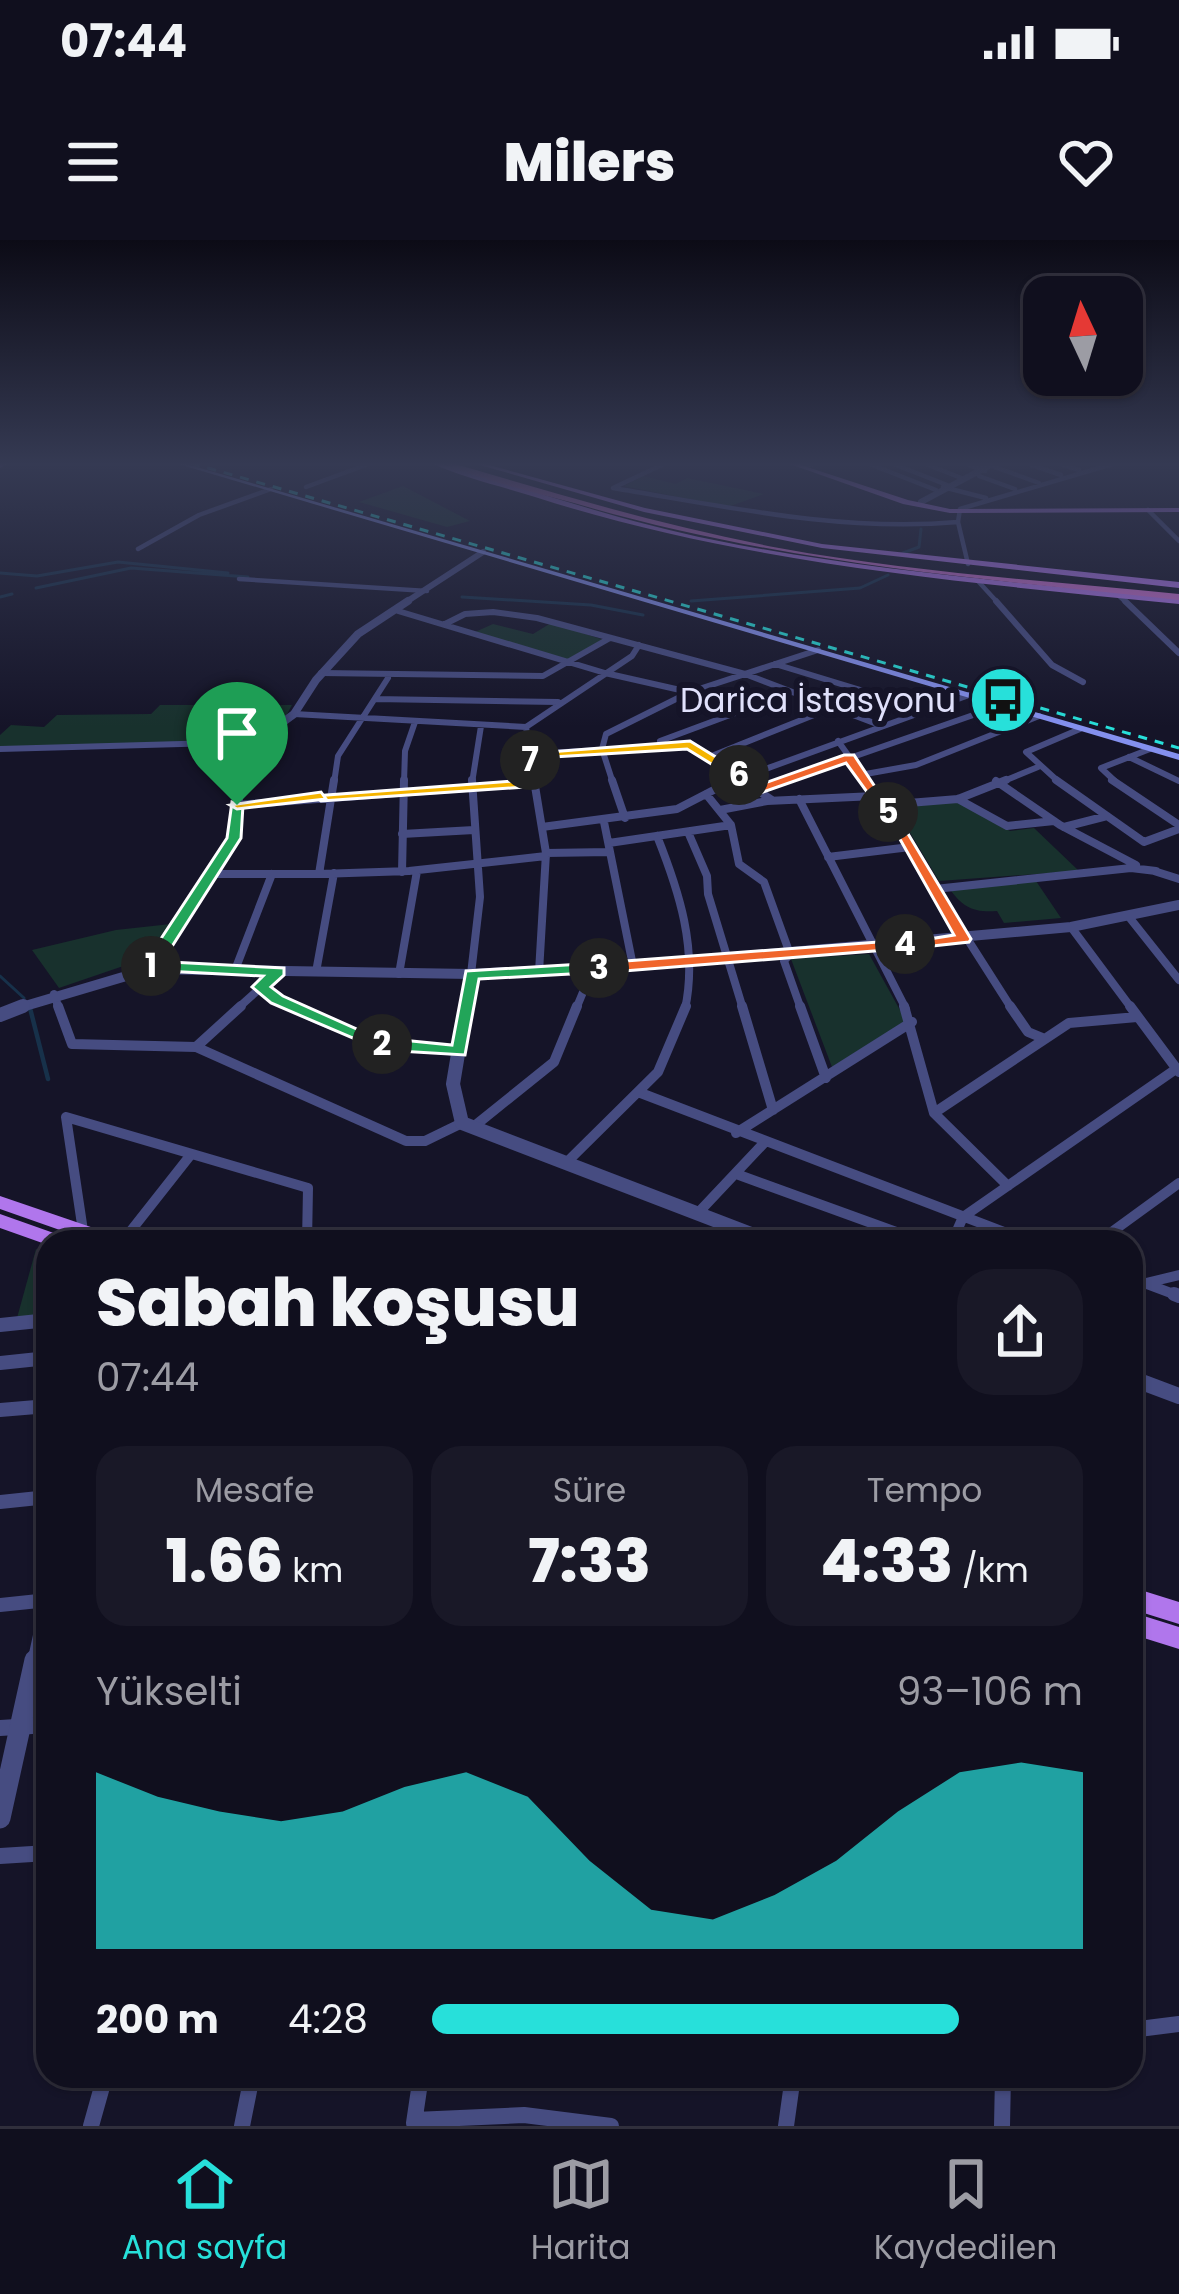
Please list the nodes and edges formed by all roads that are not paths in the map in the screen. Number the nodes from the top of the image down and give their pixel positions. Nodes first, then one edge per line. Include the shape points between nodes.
1 (480, 551) edge
2 (768, 551) edge
3 (796, 551) edge
4 (829, 551) edge
5 (863, 551) edge
6 (965, 551) edge
7 (483, 552) junction
8 (968, 564) junction
9 (239, 579) dead end
10 (977, 580) junction
11 (427, 591) junction
12 (1179, 593) edge
13 (1118, 595) junction
14 (398, 611) junction
15 (446, 624) junction
16 (610, 638) junction
17 (639, 645) junction
18 (818, 650) junction
19 (1179, 653) edge
20 (569, 662) junction
21 (775, 664) junction
22 (605, 673) junction
23 (321, 674) junction
24 (746, 674) junction
25 (388, 677) junction
26 (1083, 682) dead end
27 (691, 692) junction
28 (792, 692) junction
29 (969, 695) junction
30 (375, 699) junction
31 (558, 702) junction
32 (1001, 705) junction
33 (834, 707) junction
34 (926, 710) junction
35 (294, 714) junction
36 (1039, 716) junction
37 (363, 719) junction
38 (415, 722) junction
39 (481, 726) junction
40 (882, 726) junction
41 (526, 727) junction
42 (1079, 729) junction
43 (838, 741) junction
44 (254, 742) junction
45 (646, 746) junction
46 (0, 748) edge
47 (602, 749) junction
48 (1150, 749) junction
49 (529, 754) junction
50 (1129, 757) junction
51 (1179, 757) edge
52 (709, 758) junction
53 (849, 758) junction
54 (1038, 767) junction
55 (860, 775) junction
56 (740, 776) junction
57 (996, 781) junction
58 (1179, 781) edge
59 (534, 784) junction
60 (470, 787) junction
61 (760, 789) junction
62 (403, 790) junction
63 (706, 794) junction
64 (329, 796) junction
65 (875, 796) junction
66 (799, 799) junction
67 (958, 799) junction
68 (772, 800) junction
69 (237, 805) junction
70 (884, 805) junction
71 (720, 810) junction
72 (1107, 816) junction
73 (626, 818) junction
74 (1054, 821) junction
75 (604, 822) junction
76 (731, 825) junction
77 (542, 827) junction
78 (1064, 827) junction
79 (1179, 827) edge
80 (475, 830) junction
81 (688, 832) junction
82 (402, 834) junction
83 (657, 836) junction
84 (910, 847) junction
85 (609, 848) junction
86 (1104, 851) junction
87 (546, 854) junction
88 (828, 857) junction
89 (477, 865) junction
90 (417, 871) junction
91 (402, 872) junction
92 (1156, 872) junction
93 (334, 873) junction
94 (1088, 873) junction
95 (210, 874) junction
96 (272, 874) junction
97 (320, 874) junction
98 (1177, 877) edge
99 (935, 889) junction
100 (1179, 906) edge
101 (1129, 917) junction
102 (1071, 927) junction
103 (964, 939) junction
104 (873, 947) junction
105 (790, 954) junction
106 (727, 959) junction
107 (693, 962) junction
108 (633, 966) junction
109 (593, 968) junction
110 (150, 969) junction
111 (235, 970) junction
112 (316, 971) junction
113 (278, 972) junction
114 (539, 972) junction
115 (399, 974) junction
116 (472, 974) junction
117 (1179, 980) edge
118 (260, 987) junction
119 (54, 994) junction
120 (0, 1015) edge
121 (1137, 1016) junction
122 (912, 1022) junction
123 (1045, 1039) junction
124 (196, 1047) junction
125 (459, 1051) junction
126 (1178, 1071) edge
127 (826, 1078) junction
128 (638, 1092) junction
129 (773, 1110) junction
130 (934, 1113) junction
131 (467, 1126) junction
132 (736, 1132) junction
133 (764, 1143) junction
134 (189, 1156) junction
135 (565, 1164) junction
136 (739, 1174) junction
137 (1179, 1183) edge
138 (1008, 1186) junction
139 (0, 1202) edge
140 (698, 1213) junction
141 (963, 1217) junction
142 (0, 1221) edge
143 (80, 1230) edge
144 (83, 1230) edge
145 (128, 1230) edge
146 (307, 1230) edge
147 (741, 1230) edge
148 (889, 1230) edge
149 (957, 1230) edge
150 (998, 1230) edge
151 (1114, 1230) edge
152 (36, 1234) edge
153 (1179, 1275) edge
154 (1143, 1283) edge
155 (1146, 1283) junction
156 (1179, 1296) edge
157 (36, 1321) edge
158 (0, 1325) edge
159 (36, 1359) edge
160 (0, 1363) edge
161 (1143, 1382) edge
162 (1179, 1396) edge
163 (36, 1407) edge
164 (0, 1410) edge
165 (36, 1498) edge
166 (0, 1502) edge
167 (1143, 1602) edge
168 (36, 1603) edge
169 (0, 1605) edge
170 (1179, 1613) edge
171 (1143, 1627) edge
172 (1178, 1639) edge
173 (36, 1642) edge
174 (10, 1728) edge
175 (0, 1818) edge
176 (36, 1854) edge
177 (0, 1856) edge
178 (1179, 2024) edge
179 (1143, 2028) edge
180 (102, 2088) edge
181 (250, 2088) edge
182 (419, 2088) edge
183 (792, 2088) edge
184 (1001, 2088) edge
185 (414, 2123) edge
186 (91, 2126) edge
187 (242, 2126) edge
188 (611, 2126) edge
189 (787, 2126) edge
190 (1002, 2126) edge

1 - 7 main road
2 - 10 main road
3 - 12 highway via 932,572
4 - 12 highway
5 - 8 main road
6 - 8 street
7 - 11 street
7 - 18 main road
8 - 12 main road
9 - 11 street
10 - 13 main road
10 - 26 street via 1052,665
11 - 14 street
12 - 13 main road
13 - 19 street
14 - 15 street
14 - 23 street via 358,634
15 - 16 street via 494,612
15 - 20 street
16 - 17 street
16 - 20 street
17 - 22 street
17 - 24 street
18 - 21 street
18 - 29 main road
20 - 22 street
20 - 25 street via 543,676
21 - 24 street
21 - 34 street
22 - 27 street
22 - 31 street
23 - 25 street
23 - 35 street
24 - 27 street
24 - 28 street
25 - 30 street
27 - 47 street via 606,734
28 - 33 street
28 - 45 street
29 - 32 main road
29 - 34 street
30 - 31 street
30 - 37 street
31 - 41 street
32 - 36 main road
32 - 53 street
33 - 40 street
33 - 52 street
34 - 40 street
35 - 37 street
35 - 44 street
36 - 42 main road
36 - 55 street via 916,764
37 - 38 street
37 - 64 street via 338,756
38 - 39 street
38 - 62 street
39 - 41 street
39 - 60 street
40 - 43 street
41 - 49 street
42 - 48 main road
42 - 54 street via 1031,747 1026,752
43 - 53 street
43 - 56 street
44 - 46 street
44 - 69 street
45 - 47 street
45 - 52 street via 690,745
47 - 49 street
47 - 73 street
48 - 50 street
48 - 51 main road
49 - 59 street
50 - 58 street
50 - 79 street via 1101,772
52 - 56 street
53 - 55 street
53 - 61 street
54 - 57 street
54 - 72 street
55 - 65 street
56 - 61 street
56 - 63 street
57 - 67 street
57 - 74 street
59 - 60 street
59 - 77 street
60 - 62 street
60 - 80 street
61 - 68 street
62 - 64 street
62 - 82 street
63 - 71 street
63 - 73 street via 677,809
64 - 69 street
64 - 97 street
65 - 66 street
65 - 70 street
66 - 68 street
66 - 88 street
67 - 70 street
67 - 74 street via 1007,826
68 - 71 street
69 - 95 street via 234,838
70 - 84 street
71 - 76 street
72 - 78 street
72 - 79 street via 1144,842
73 - 75 street
74 - 78 street
75 - 77 street
75 - 85 street
76 - 81 street
76 - 105 street via 739,864 764,882
77 - 87 street
78 - 86 street
80 - 82 street
80 - 89 street
81 - 83 street
81 - 106 street
82 - 91 street
83 - 85 street
83 - 107 street
84 - 88 street
84 - 99 street
85 - 87 street
85 - 108 street
86 - 92 street
86 - 94 street
87 - 89 street
87 - 114 street
88 - 104 street
89 - 90 street
89 - 116 street
90 - 91 street
90 - 115 street
91 - 93 street
92 - 94 street
92 - 98 street
93 - 97 street
93 - 112 street
94 - 99 street
95 - 96 street
95 - 110 street
96 - 97 street
96 - 111 street
99 - 103 street
100 - 101 street
101 - 102 street
101 - 117 street
102 - 103 street
102 - 121 street
103 - 104 street
103 - 123 street via 1028,1032
104 - 105 street
104 - 122 street
105 - 106 street
105 - 127 street via 784,961
106 - 107 street
106 - 129 street
107 - 108 street
107 - 128 street via 665,1061
108 - 109 street
109 - 114 street
109 - 131 street via 554,1062
110 - 111 street
110 - 119 street
111 - 113 street
112 - 113 street
112 - 115 street
113 - 118 street
114 - 116 street
115 - 116 street
116 - 125 street
118 - 124 street
118 - 125 street via 388,1046
119 - 120 street
119 - 124 street via 72,1044
121 - 123 street via 1069,1023
121 - 126 street
122 - 127 street
122 - 130 street
123 - 130 street
124 - 131 street via 406,1141
125 - 131 street via 453,1084
126 - 138 street
127 - 129 street
128 - 132 street
128 - 135 street
129 - 132 street
130 - 138 street
131 - 135 street
132 - 133 street
133 - 136 street
133 - 141 street
134 - 144 street via 67,1118
134 - 145 street
134 - 146 street via 308,1188
135 - 140 street
136 - 140 street
136 - 148 street
137 - 151 street
138 - 141 street
139 - 143 main road
140 - 147 street
141 - 149 street
141 - 150 street
142 - 152 main road
153 - 155 street
154 - 155 street
155 - 156 street
157 - 158 street
159 - 160 street
161 - 162 street
163 - 164 street
165 - 166 street
167 - 170 main road
168 - 169 street
171 - 172 main road
173 - 174 street
174 - 175 street
176 - 177 street
178 - 179 street
180 - 186 street
181 - 187 street
182 - 185 street
183 - 189 street
184 - 190 street
185 - 188 street via 524,2115

